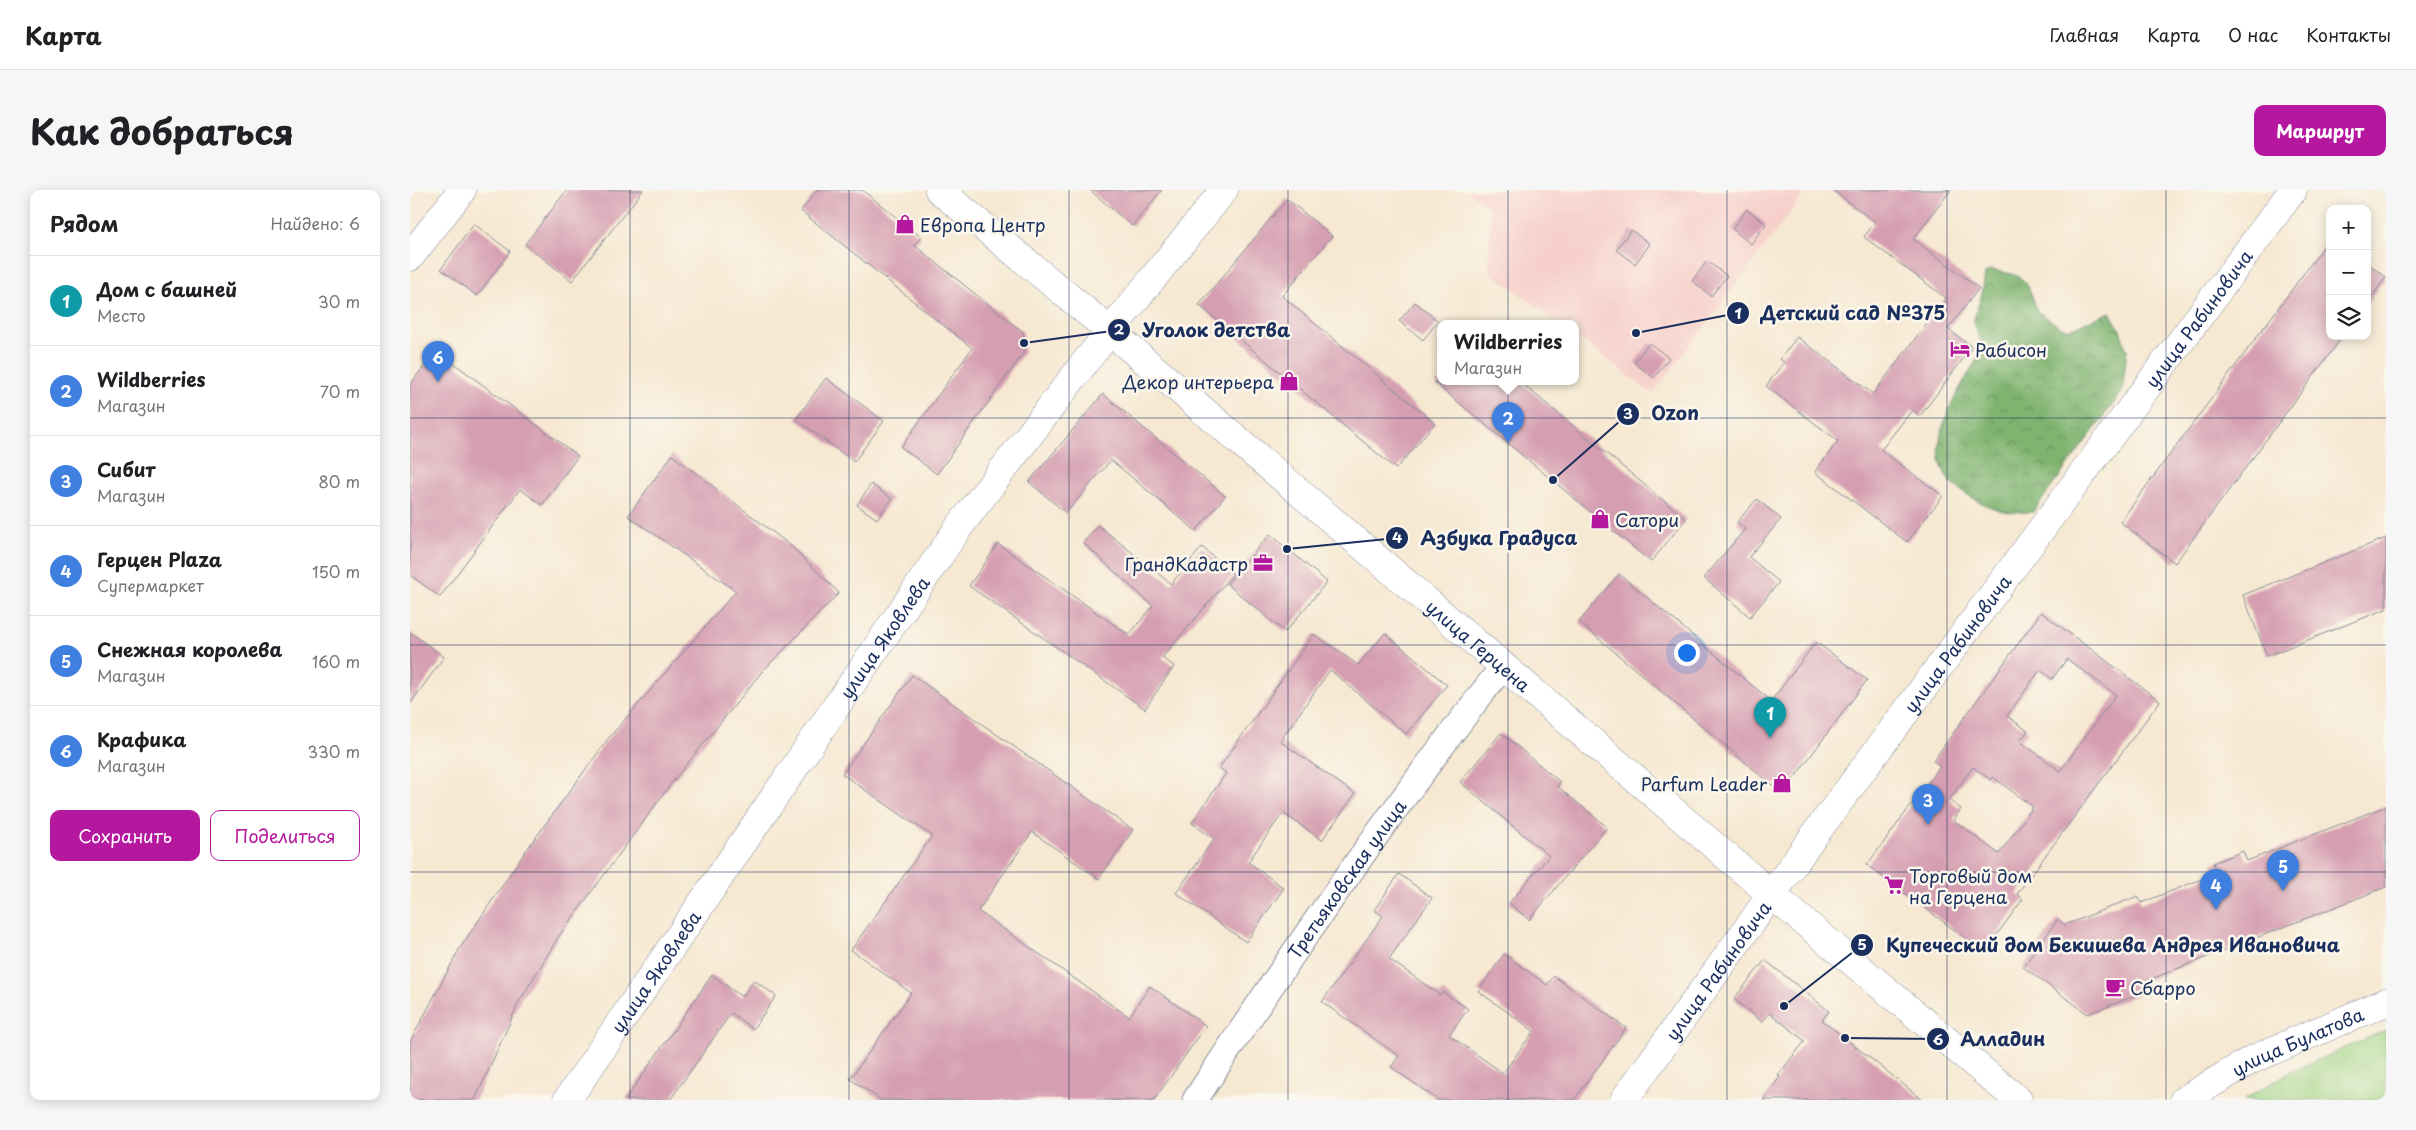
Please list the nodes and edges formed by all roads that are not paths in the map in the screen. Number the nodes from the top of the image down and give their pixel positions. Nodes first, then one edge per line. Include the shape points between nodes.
1 (462, 190) edge
2 (939, 190) edge
3 (1224, 190) edge
4 (2293, 190) edge
5 (410, 257) edge
6 (1110, 331) junction
7 (1504, 665) junction
8 (1772, 895) junction
9 (2386, 1002) edge
10 (567, 1100) edge
11 (1194, 1100) edge
12 (1624, 1100) edge
13 (2018, 1100) edge
14 (2184, 1100) edge

1 - 5 street
2 - 6 street, улица Герцена
3 - 6 street, улица Яковлева
4 - 8 street, улица Рабиновича
6 - 7 street, улица Герцена
6 - 10 street, улица Яковлева via 937,558
7 - 8 street, улица Герцена
7 - 11 street, Третьяковская улица via 1422,770
8 - 12 street, улица Рабиновича
8 - 13 street, улица Герцена
9 - 14 street, улица Булатова via 2251,1060

